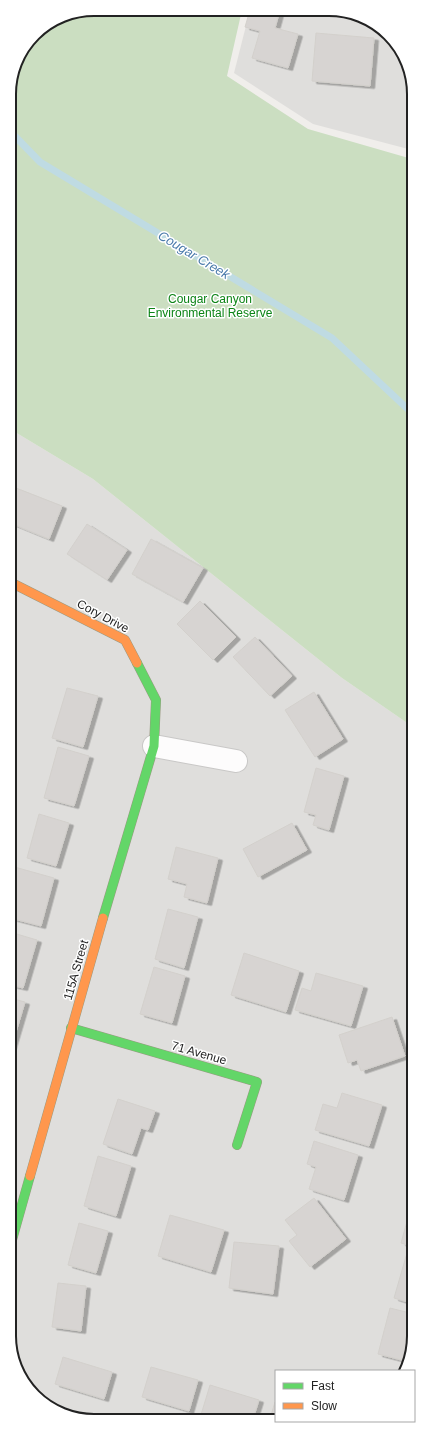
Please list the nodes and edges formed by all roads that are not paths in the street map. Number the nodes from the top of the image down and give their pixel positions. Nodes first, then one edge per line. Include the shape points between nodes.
1 (16, 585) edge
2 (156, 700) joint
3 (154, 746) junction
4 (236, 761) dead end
5 (71, 1028) junction
6 (237, 1145) dead end
7 (16, 1225) edge

1 - 2 street, Cory Drive via 125,640
2 - 3 street, 115A Street
3 - 4 street
3 - 5 street, 115A Street
5 - 6 street, 71 Avenue via 257,1082
5 - 7 street, 115A Street

